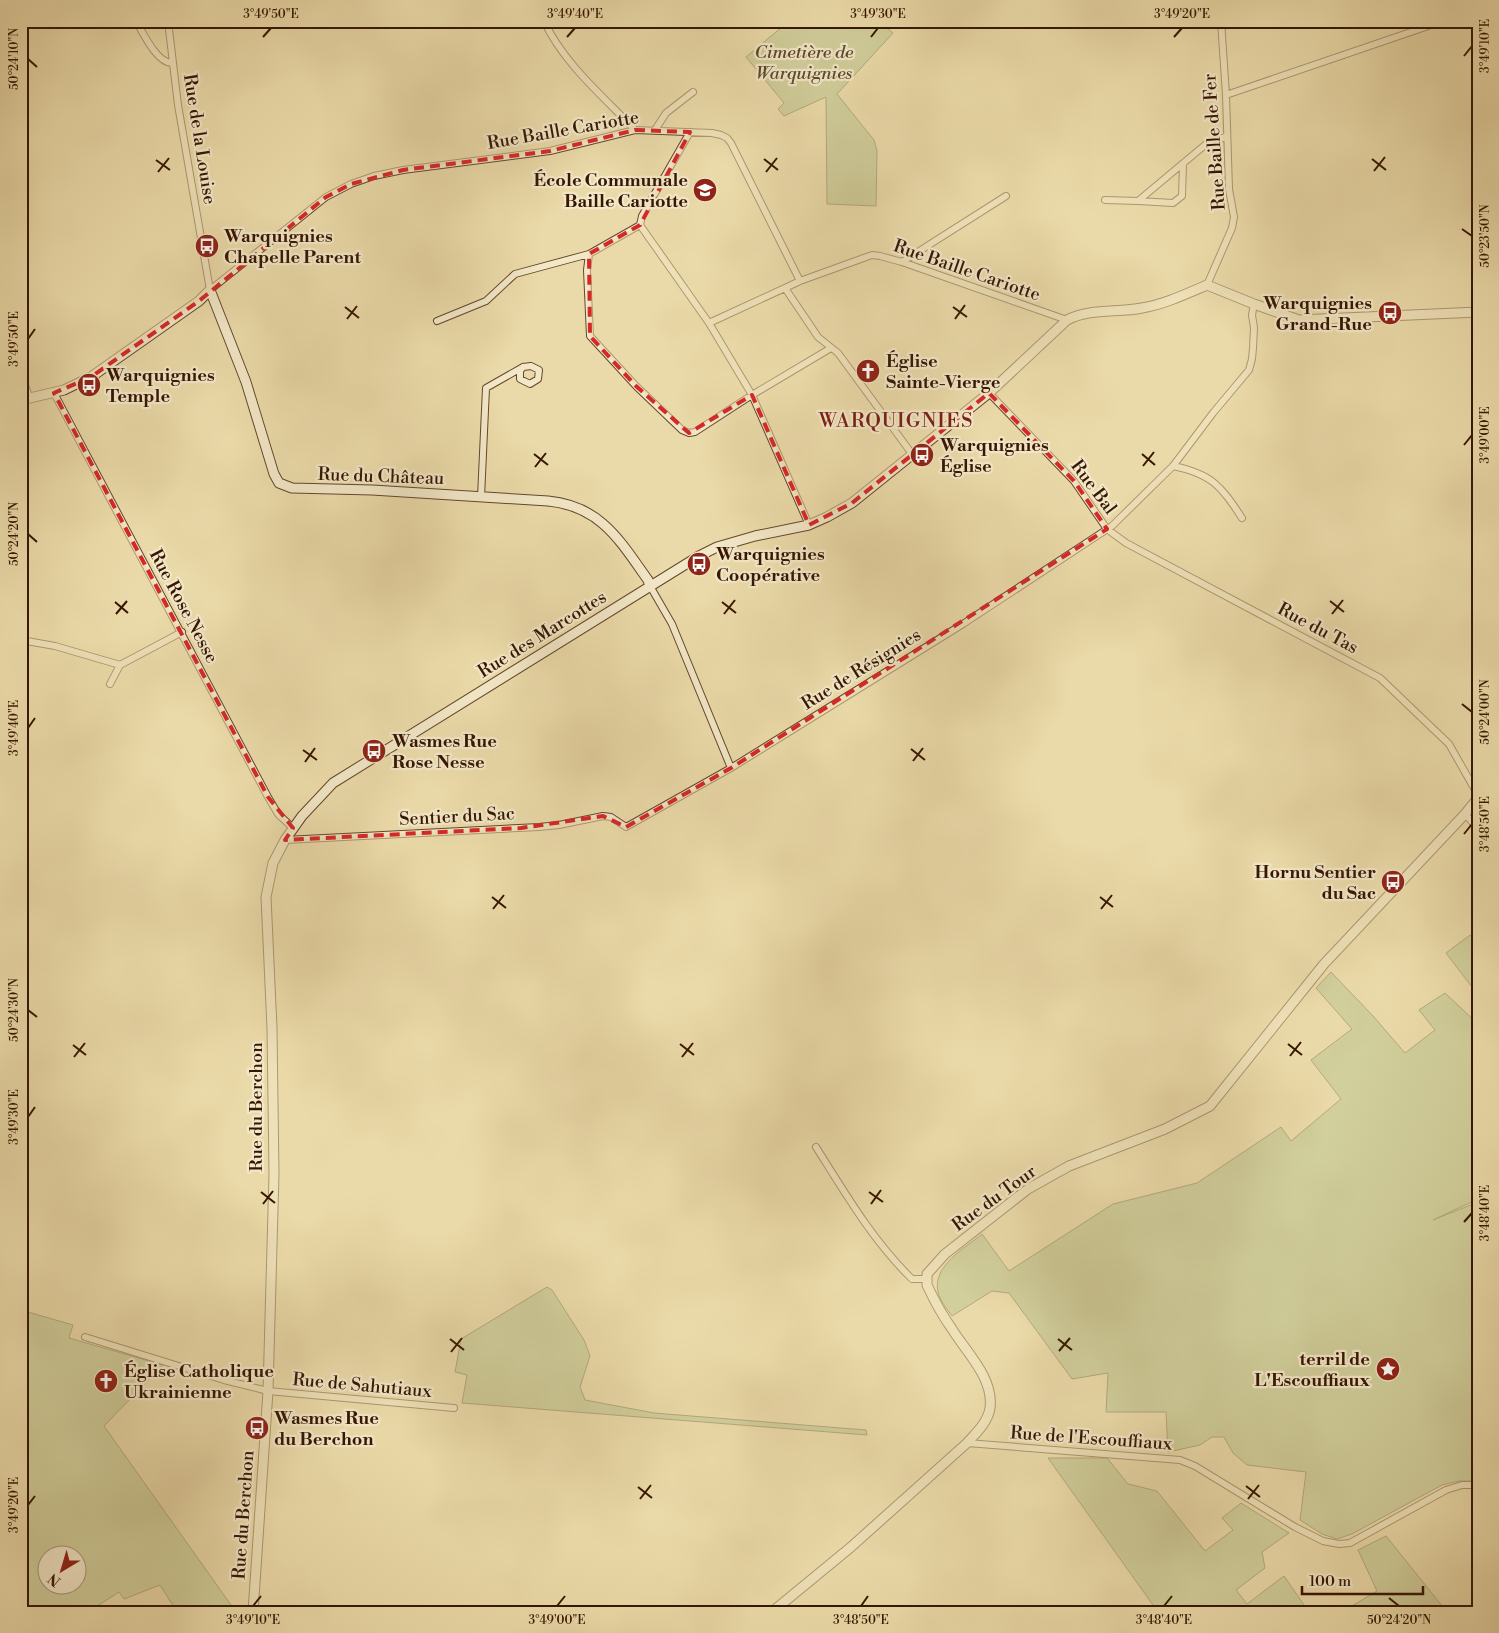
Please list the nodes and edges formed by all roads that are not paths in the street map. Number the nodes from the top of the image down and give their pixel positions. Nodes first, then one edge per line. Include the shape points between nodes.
1 (136, 21) edge
2 (168, 21) edge
3 (544, 21) edge
4 (1221, 21) edge
5 (1443, 21) edge
6 (172, 63) junction
7 (693, 92) dead end
8 (1226, 95) junction
9 (635, 130) junction
10 (655, 130) junction
11 (690, 132) junction
12 (1227, 136) junction
13 (1183, 164) junction
14 (1006, 196) dead end
15 (1104, 200) dead end
16 (1138, 202) junction
17 (640, 225) junction
18 (589, 254) junction
19 (902, 262) junction
20 (800, 281) junction
21 (1207, 285) junction
22 (786, 288) junction
23 (210, 290) junction
24 (1254, 304) junction
25 (1478, 312) edge
26 (1067, 320) junction
27 (437, 321) dead end
28 (709, 323) junction
29 (831, 348) junction
30 (523, 367) dead end
31 (21, 374) edge
32 (54, 393) junction
33 (989, 393) junction
34 (752, 395) junction
35 (26, 400) edge
36 (912, 454) junction
37 (1173, 466) junction
38 (481, 497) junction
39 (1242, 518) dead end
40 (809, 525) junction
41 (1110, 528) junction
42 (650, 586) junction
43 (182, 632) junction
44 (21, 640) edge
45 (120, 665) junction
46 (110, 684) dead end
47 (731, 768) junction
48 (1478, 796) edge
49 (1465, 814) junction
50 (626, 827) joint
51 (293, 828) junction
52 (1478, 829) edge
53 (285, 840) junction
54 (816, 1147) dead end
55 (926, 1279) junction
56 (85, 1337) dead end
57 (268, 1391) junction
58 (454, 1408) dead end
59 (967, 1444) junction
60 (1478, 1485) edge
61 (252, 1612) edge
62 (772, 1612) edge

1 - 6 street via 158,55
2 - 6 street, Rue de la Louise
3 - 9 street via 568,59
4 - 8 street, Rue Baille de Fer
5 - 8 street
6 - 23 street, Rue de la Louise
7 - 10 street via 666,113
8 - 12 street, Rue Baille de Fer
9 - 10 street, Rue Baille Cariotte
9 - 23 street, Rue Baille Cariotte via 550,151 403,170 351,184 326,197
10 - 11 street, Rue Baille Cariotte
11 - 17 street via 642,216
11 - 20 street, Rue Baille Cariotte via 721,135 731,143
12 - 13 street via 1205,145
12 - 21 street, Rue Baille de Fer via 1229,189 1234,217
13 - 16 street
13 - 16 street via 1182,196 1178,200 1173,203
14 - 19 street
15 - 16 street
17 - 18 street
17 - 28 street
18 - 27 street via 515,274 486,301
18 - 34 street via 590,336 682,430 695,432
19 - 20 street, Rue Baille Cariotte via 872,255
19 - 26 street, Rue Baille Cariotte
20 - 22 street
21 - 24 street
21 - 26 street via 1144,308 1089,312
22 - 28 street
22 - 29 street via 818,338
23 - 32 street via 91,377
23 - 38 street, Rue du Château via 279,483 301,489
24 - 25 street via 1299,320
24 - 37 street via 1254,348 1248,370
26 - 33 street, Rue des Marcottes
28 - 34 street
29 - 34 street
29 - 36 street via 838,353
30 - 38 street via 486,388
31 - 35 street
32 - 35 street
32 - 43 street, Rue Rose Nesse
33 - 36 street, Rue des Marcottes
33 - 41 street, Rue Bal via 1074,481
34 - 40 street
36 - 40 street, Rue des Marcottes via 852,503
37 - 39 street via 1194,470 1216,484
37 - 41 street, Rue de Résignies
38 - 42 street, Rue du Château via 555,502 588,512 614,533
40 - 42 street, Rue des Marcottes via 717,548
41 - 47 street, Rue de Résignies
41 - 48 street, Rue du Tas via 1126,543 1380,678 1449,744
42 - 47 street via 672,624
42 - 51 street, Rue des Marcottes via 333,783
43 - 45 street
43 - 51 street, Rue Rose Nesse via 278,814
44 - 45 street via 55,646
45 - 46 street
47 - 50 street, Rue de Résignies
48 - 49 street, Rue du Tour
49 - 52 street
49 - 55 street, Rue du Tour via 1324,964 1210,1106 1165,1128 1069,1166 1028,1189 945,1254
50 - 53 street, Sentier du Sac via 611,817 603,816 539,827
51 - 53 street, Rue du Berchon
53 - 57 street, Rue du Berchon via 273,863 266,897 274,1174
54 - 55 street via 886,1250 912,1279
55 - 59 street via 926,1285 989,1390 987,1417
56 - 57 street
57 - 58 street, Rue de Sahutiaux
57 - 61 street, Rue du Berchon
59 - 60 street, Rue de l'Escouffiaux via 1180,1460 1323,1541 1339,1544 1350,1542 1446,1490
59 - 62 street

